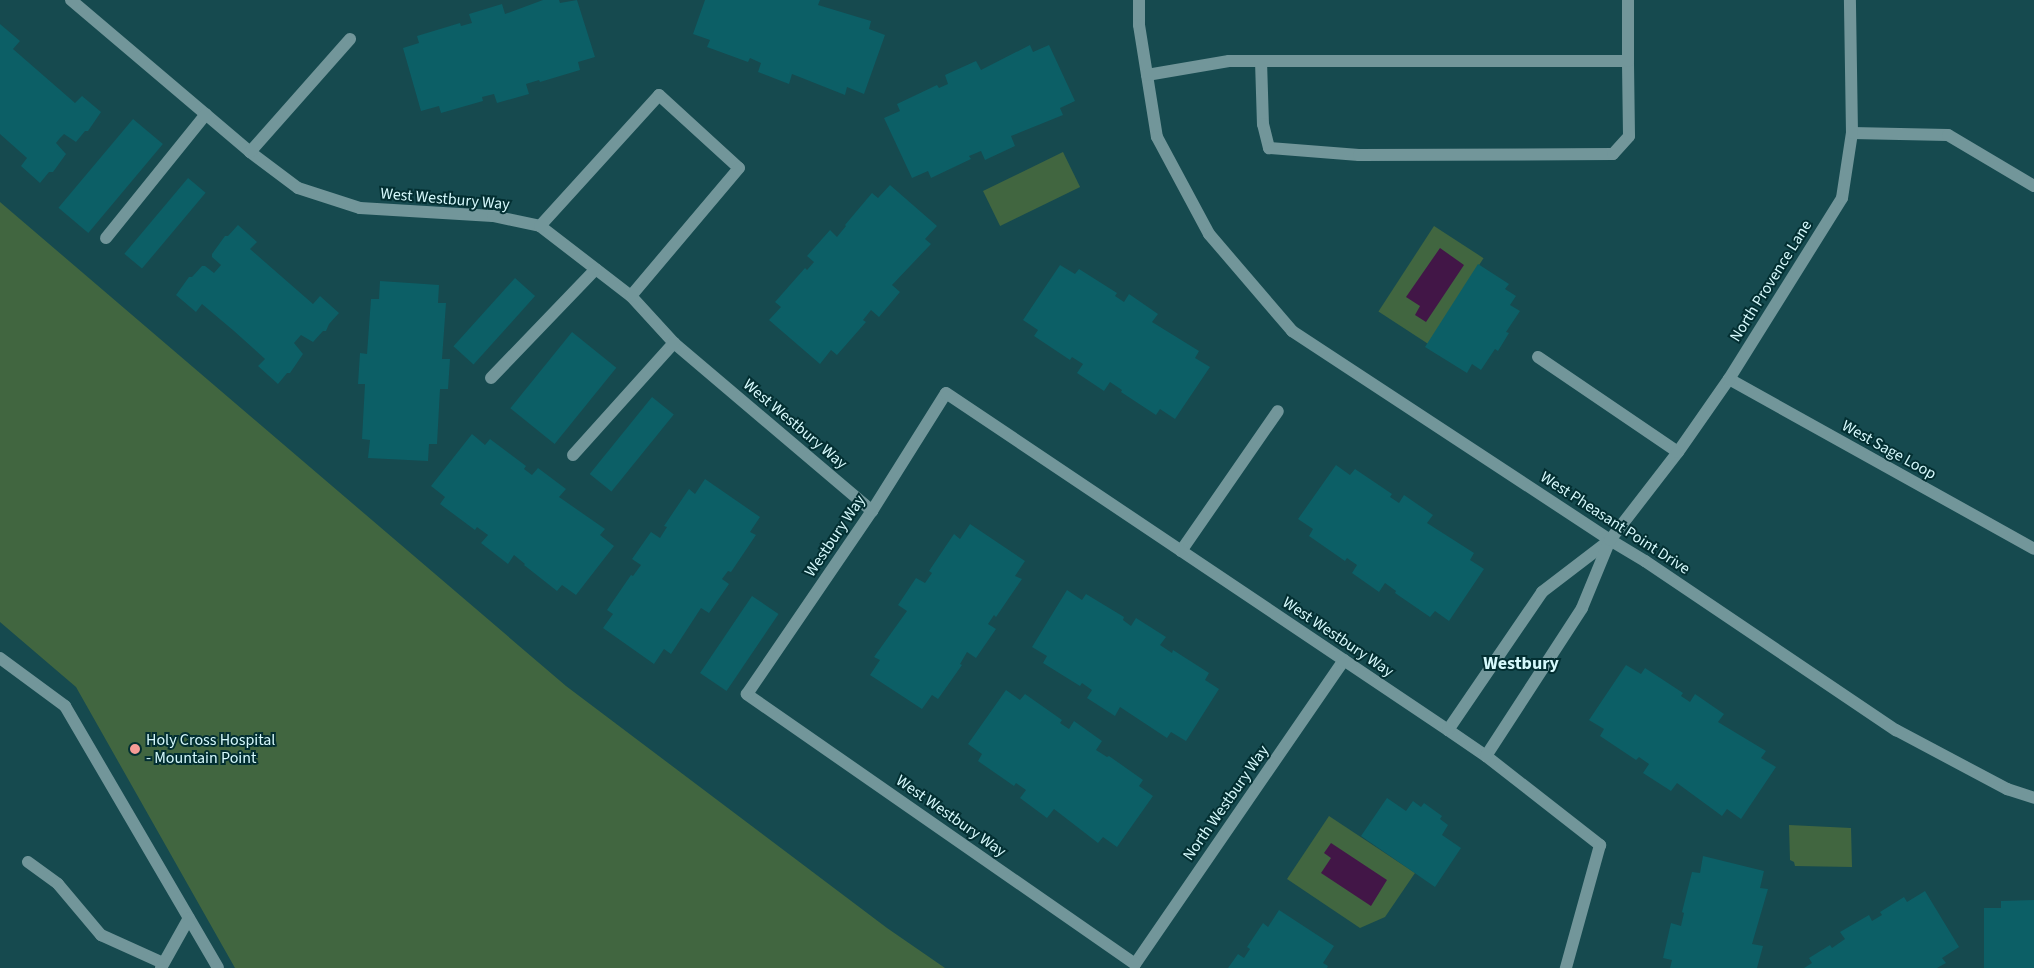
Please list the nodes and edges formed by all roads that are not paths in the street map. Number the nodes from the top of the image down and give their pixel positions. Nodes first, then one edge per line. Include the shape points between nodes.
1 (71, 0) edge
2 (1138, 0) edge
3 (1628, 0) edge
4 (1850, 0) edge
5 (350, 38) dead end
6 (1261, 60) junction
7 (1628, 60) junction
8 (1147, 75) junction
9 (206, 114) junction
10 (1852, 133) junction
11 (250, 152) junction
12 (2034, 186) edge
13 (540, 226) junction
14 (106, 238) dead end
15 (596, 269) junction
16 (631, 296) junction
17 (674, 343) junction
18 (1538, 357) dead end
19 (491, 378) dead end
20 (1729, 379) junction
21 (946, 394) joint
22 (1278, 410) dead end
23 (1678, 452) junction
24 (573, 454) dead end
25 (872, 511) junction
26 (1610, 540) junction
27 (2034, 549) edge
28 (1180, 551) junction
29 (0, 658) edge
30 (1344, 660) junction
31 (747, 694) joint
32 (1448, 730) junction
33 (1486, 756) junction
34 (2034, 798) edge
35 (28, 862) dead end
36 (188, 918) junction
37 (1135, 964) joint
38 (162, 966) edge
39 (218, 968) edge
40 (1566, 968) edge

1 - 9 street, West Westbury Way
2 - 8 street, West Pheasant Point Drive via 1138,25
3 - 7 street
4 - 10 street, North Provence Lane
5 - 11 street
6 - 7 street
6 - 7 street via 1263,124 1269,148 1359,155 1613,154 1629,136
6 - 8 street via 1229,60
8 - 26 street, West Pheasant Point Drive via 1157,137 1209,234 1292,331
9 - 11 street, West Westbury Way
9 - 14 street
10 - 12 street via 1948,135
10 - 20 street, North Provence Lane via 1842,198
11 - 13 street, West Westbury Way via 298,188 360,208 493,216
13 - 15 street, West Westbury Way
13 - 16 street via 659,95 739,168
15 - 16 street, West Westbury Way
15 - 19 street
16 - 17 street, West Westbury Way
17 - 24 street
17 - 25 street, West Westbury Way
18 - 23 street
20 - 23 street, North Provence Lane
20 - 27 street, West Sage Loop
21 - 25 street, Westbury Way
21 - 28 street, West Westbury Way
22 - 28 street
23 - 26 street, North Provence Lane
25 - 31 street, Westbury Way
26 - 32 street via 1542,592
26 - 33 street via 1582,608
26 - 34 street, West Pheasant Point Drive via 1896,730 2007,789
28 - 30 street, West Westbury Way
29 - 36 street via 65,706
30 - 32 street, West Westbury Way
30 - 37 street, North Westbury Way
31 - 37 street, West Westbury Way
32 - 33 street, West Westbury Way
33 - 40 street, West Westbury Way via 1600,845
35 - 38 street via 58,884 101,935
36 - 38 street
36 - 39 street

